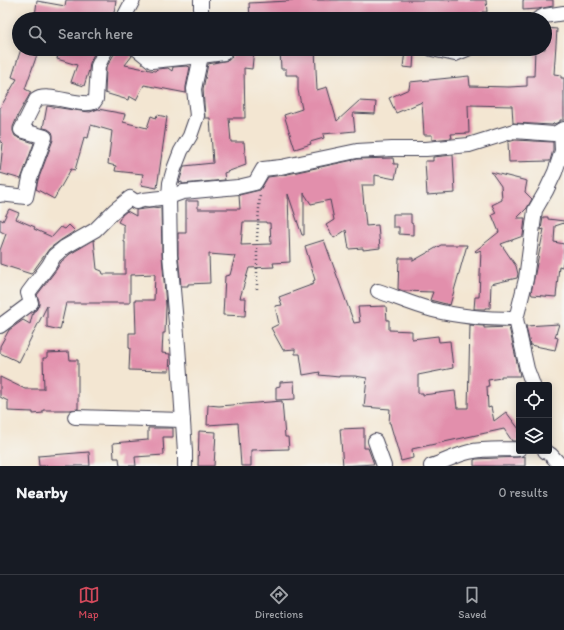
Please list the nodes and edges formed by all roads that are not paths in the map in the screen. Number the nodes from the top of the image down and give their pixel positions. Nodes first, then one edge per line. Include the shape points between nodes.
1 (132, 0) edge
2 (201, 0) edge
3 (126, 12) edge
4 (200, 12) edge
5 (564, 13) edge
6 (552, 15) edge
7 (103, 56) edge
8 (146, 56) edge
9 (183, 56) edge
10 (200, 56) edge
11 (563, 130) edge
12 (0, 195) edge
13 (169, 197) junction
14 (378, 291) dead end
15 (516, 319) junction
16 (0, 326) edge
17 (532, 382) edge
18 (75, 417) dead end
19 (183, 420) junction
20 (375, 441) dead end
21 (516, 449) edge
22 (550, 454) edge
23 (450, 462) edge
24 (185, 466) edge
25 (384, 466) edge
26 (431, 466) edge
27 (561, 466) edge

1 - 3 street
2 - 4 street
5 - 6 street
7 - 12 street via 98,66 94,102 88,104 43,98 36,100 21,130 45,137 26,197
8 - 9 street via 152,61
10 - 13 street via 194,89 197,116 174,168
11 - 13 street via 554,134 514,131 469,145 357,151 263,169 255,183 183,192
11 - 15 street via 562,151 555,172 535,210 526,279
13 - 16 street via 136,202 130,198 95,230 65,247 54,256 28,293 31,303
13 - 19 street via 170,254
14 - 15 street via 432,310 462,316
15 - 17 street
18 - 19 street
19 - 24 street
20 - 25 street
21 - 23 street via 470,452
22 - 27 street
23 - 26 street

